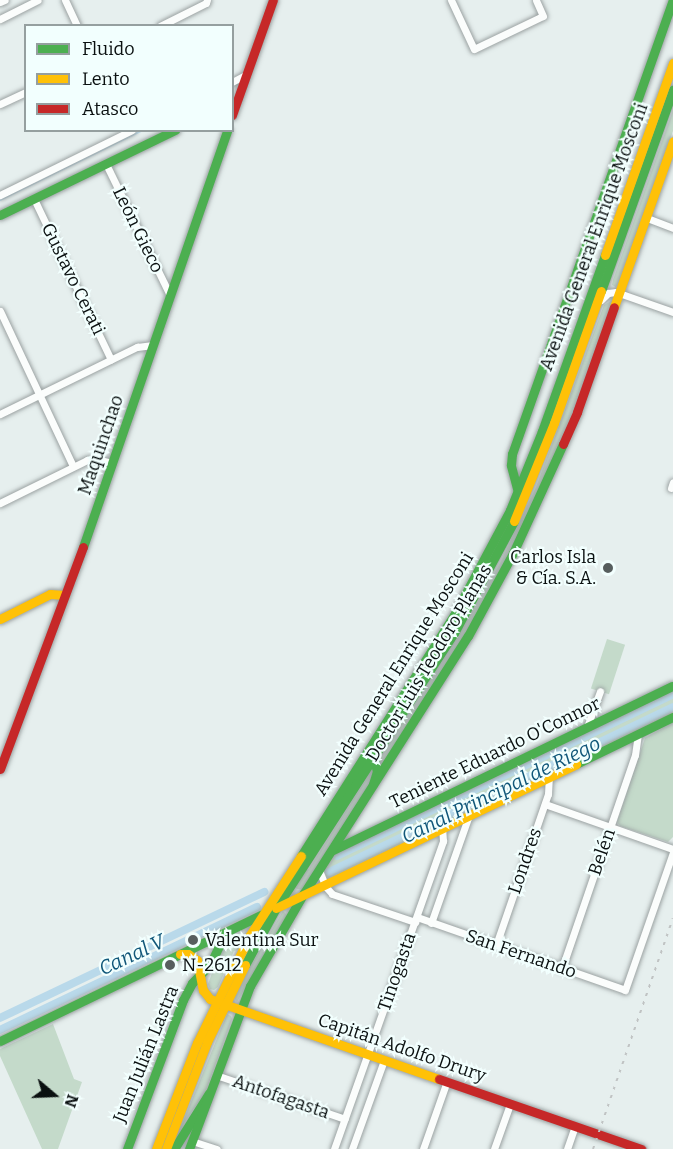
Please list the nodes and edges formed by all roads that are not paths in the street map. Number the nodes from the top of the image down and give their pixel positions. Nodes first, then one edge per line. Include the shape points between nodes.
1 (5, 0) edge
2 (38, 0) edge
3 (65, 0) edge
4 (207, 0) edge
5 (273, 0) edge
6 (451, 0) edge
7 (536, 0) edge
8 (673, 0) edge
9 (0, 2) edge
10 (0, 19) edge
11 (76, 24) edge
12 (164, 24) edge
13 (669, 25) edge
14 (673, 63) edge
15 (247, 74) junction
16 (234, 81) edge
17 (673, 90) edge
18 (24, 93) edge
19 (0, 104) edge
20 (234, 107) edge
21 (128, 132) edge
22 (171, 132) edge
23 (226, 132) edge
24 (673, 141) edge
25 (106, 164) junction
26 (0, 195) edge
27 (34, 199) junction
28 (0, 215) edge
29 (647, 218) junction
30 (673, 228) edge
31 (621, 294) junction
32 (170, 295) junction
33 (596, 307) junction
34 (0, 311) edge
35 (673, 312) edge
36 (153, 345) junction
37 (111, 360) junction
38 (39, 395) junction
39 (0, 414) edge
40 (112, 464) junction
41 (73, 466) junction
42 (518, 492) junction
43 (0, 503) edge
44 (65, 595) junction
45 (0, 619) edge
46 (673, 686) edge
47 (600, 691) dead end
48 (673, 717) edge
49 (587, 727) junction
50 (638, 734) junction
51 (373, 757) junction
52 (0, 769) edge
53 (549, 777) junction
54 (373, 784) junction
55 (545, 804) junction
56 (469, 815) junction
57 (349, 823) junction
58 (610, 827) junction
59 (442, 828) junction
60 (362, 836) junction
61 (673, 850) edge
62 (331, 851) junction
63 (319, 870) junction
64 (324, 884) junction
65 (304, 893) junction
66 (276, 908) junction
67 (261, 915) junction
68 (288, 920) junction
69 (416, 920) junction
70 (431, 923) junction
71 (225, 934) junction
72 (496, 945) junction
73 (180, 954) junction
74 (562, 968) junction
75 (200, 974) junction
76 (220, 1003) junction
77 (239, 1009) junction
78 (0, 1041) edge
79 (368, 1054) junction
80 (384, 1059) junction
81 (216, 1075) junction
82 (447, 1081) junction
83 (209, 1093) junction
84 (510, 1104) junction
85 (345, 1119) junction
86 (575, 1126) junction
87 (191, 1145) edge
88 (127, 1149) edge
89 (156, 1149) edge
90 (166, 1149) edge
91 (174, 1149) edge
92 (217, 1149) edge
93 (334, 1149) edge
94 (352, 1149) edge
95 (423, 1149) edge
96 (494, 1149) edge
97 (567, 1149) edge
98 (640, 1149) edge

1 - 9 street
2 - 10 street
3 - 11 street
4 - 12 street
5 - 15 main road
6 - 7 street via 474,49 543,16
8 - 13 main road
13 - 42 main road via 512,454 510,465
14 - 42 main road, Avenida General Enrique Mosconi
15 - 16 street
15 - 20 main road
17 - 33 main road, Avenida General Enrique Mosconi
18 - 19 street
21 - 26 street
22 - 25 main road
23 - 32 main road, Maquinchao
24 - 29 main road, Doctor Luis Teodoro Planas
25 - 27 main road
25 - 32 street, León Gieco
27 - 28 main road
27 - 37 street, Gustavo Cerati
29 - 30 street
29 - 31 main road, Doctor Luis Teodoro Planas
31 - 33 street via 608,293
31 - 35 street
31 - 54 main road, Doctor Luis Teodoro Planas via 570,430 509,562 474,626
32 - 36 main road, Maquinchao
33 - 51 main road, Avenida General Enrique Mosconi via 536,473 496,560 454,633
34 - 38 street
36 - 37 street via 137,347
36 - 40 main road, Maquinchao
37 - 38 street
38 - 39 street
38 - 41 street
40 - 41 street via 92,459
40 - 44 main road, Maquinchao
41 - 43 street
42 - 67 main road, Avenida General Enrique Mosconi via 454,615
44 - 45 main road via 50,594
44 - 52 main road, Maquinchao
46 - 49 main road, Teniente Eduardo O'Connor
47 - 49 street
48 - 50 main road
49 - 60 main road, Teniente Eduardo O'Connor
50 - 53 main road
50 - 58 street, Belén via 635,755
51 - 54 main road via 377,773
51 - 66 main road, Avenida General Enrique Mosconi
53 - 55 street, Londres
53 - 56 main road
54 - 57 main road, Doctor Luis Teodoro Planas
55 - 58 street
55 - 72 street, Londres
56 - 59 main road
56 - 70 street, Tinogasta
57 - 60 main road via 352,833
57 - 62 main road, Doctor Luis Teodoro Planas
58 - 61 street
58 - 74 street, Belén
59 - 64 main road
59 - 69 street, Tinogasta via 443,841
60 - 62 main road, Teniente Eduardo O'Connor
61 - 74 street, San Fernando via 625,990
62 - 63 main road, Doctor Luis Teodoro Planas
63 - 64 street
63 - 65 main road, Doctor Luis Teodoro Planas
64 - 65 main road
64 - 69 street, San Fernando via 335,895
65 - 66 main road
65 - 68 main road, Doctor Luis Teodoro Planas
66 - 67 main road
66 - 68 main road via 289,909
66 - 76 main road, Avenida General Enrique Mosconi
67 - 71 main road
67 - 76 main road, Avenida General Enrique Mosconi
68 - 77 main road, Doctor Luis Teodoro Planas
69 - 70 street, San Fernando
69 - 79 street, Tinogasta
70 - 72 street, San Fernando
71 - 73 main road
71 - 75 main road via 211,963
72 - 74 street, San Fernando
73 - 75 main road via 194,958
73 - 78 main road
75 - 76 main road via 206,996
75 - 88 main road, Juan Julián Lastra via 179,1010
76 - 77 main road, Capitán Adolfo Drury
76 - 89 main road, Avenida General Enrique Mosconi via 188,1064
76 - 90 main road, Avenida General Enrique Mosconi
77 - 79 main road, Capitán Adolfo Drury
77 - 81 main road, Doctor Luis Teodoro Planas
79 - 80 main road, Capitán Adolfo Drury
79 - 85 street, Tinogasta
80 - 82 main road, Capitán Adolfo Drury
80 - 94 street
81 - 83 main road, Doctor Luis Teodoro Planas
81 - 85 street, Antofagasta
82 - 84 main road, Capitán Adolfo Drury
82 - 95 street
83 - 87 main road, Doctor Luis Teodoro Planas
83 - 91 main road
84 - 86 main road, Capitán Adolfo Drury
84 - 96 street
85 - 93 street, Tinogasta
86 - 97 street
86 - 98 main road, Capitán Adolfo Drury
87 - 92 street

